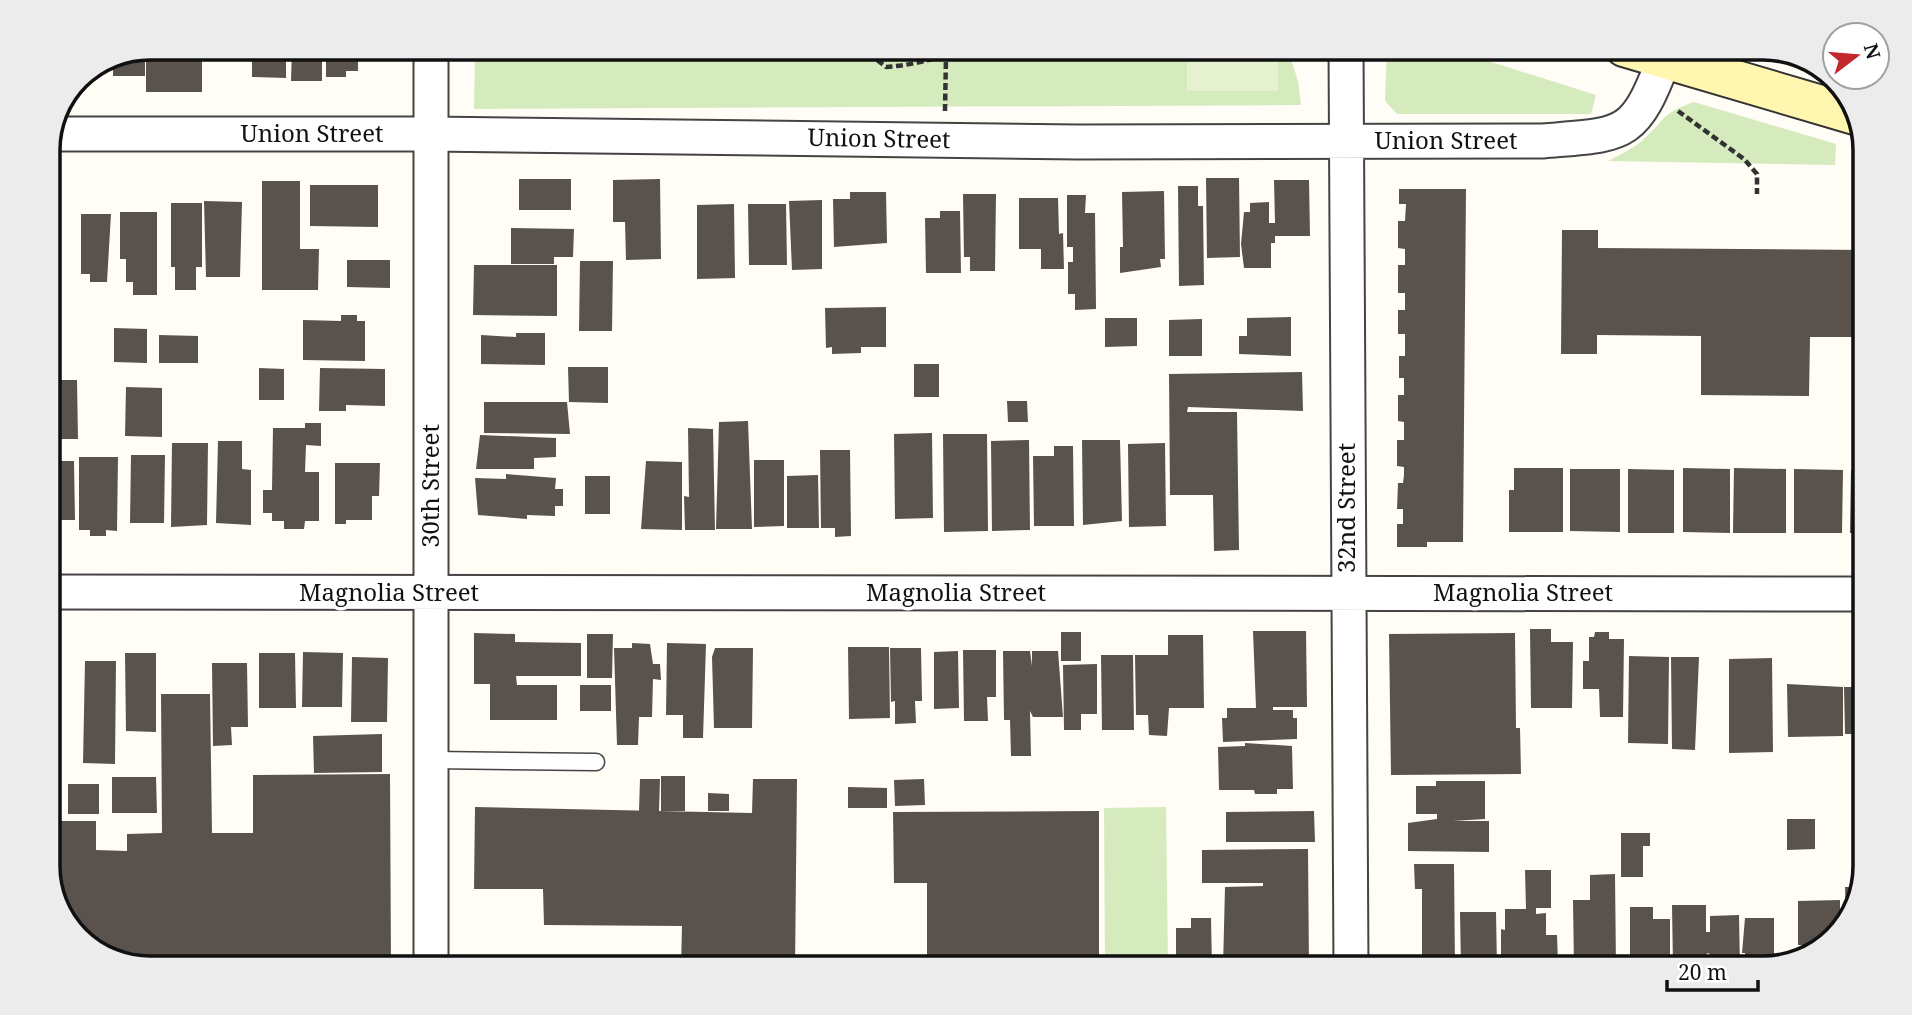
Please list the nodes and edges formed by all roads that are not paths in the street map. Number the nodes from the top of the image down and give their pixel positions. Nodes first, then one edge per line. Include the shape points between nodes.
1 (431, 60) edge
2 (1346, 60) edge
3 (1664, 60) edge
4 (1667, 60) edge
5 (1844, 112) edge
6 (62, 134) edge
7 (430, 134) junction
8 (1346, 141) junction
9 (60, 592) edge
10 (432, 593) junction
11 (1348, 593) junction
12 (1853, 594) edge
13 (432, 760) junction
14 (596, 762) dead end
15 (431, 956) edge
16 (1351, 956) edge

1 - 7 street, 30th Street
2 - 8 street, 32nd Street
3 - 8 street, Union Street via 1637,117 1610,135 1543,141
4 - 5 street
6 - 7 street, Union Street
7 - 8 street, Union Street
7 - 10 street, 30th Street
8 - 11 street, 32nd Street
9 - 10 street, Magnolia Street
10 - 11 street, Magnolia Street
10 - 13 street, 30th Street
11 - 12 street, Magnolia Street
11 - 16 street, 32nd Street
13 - 14 lane
13 - 15 street, 30th Street

